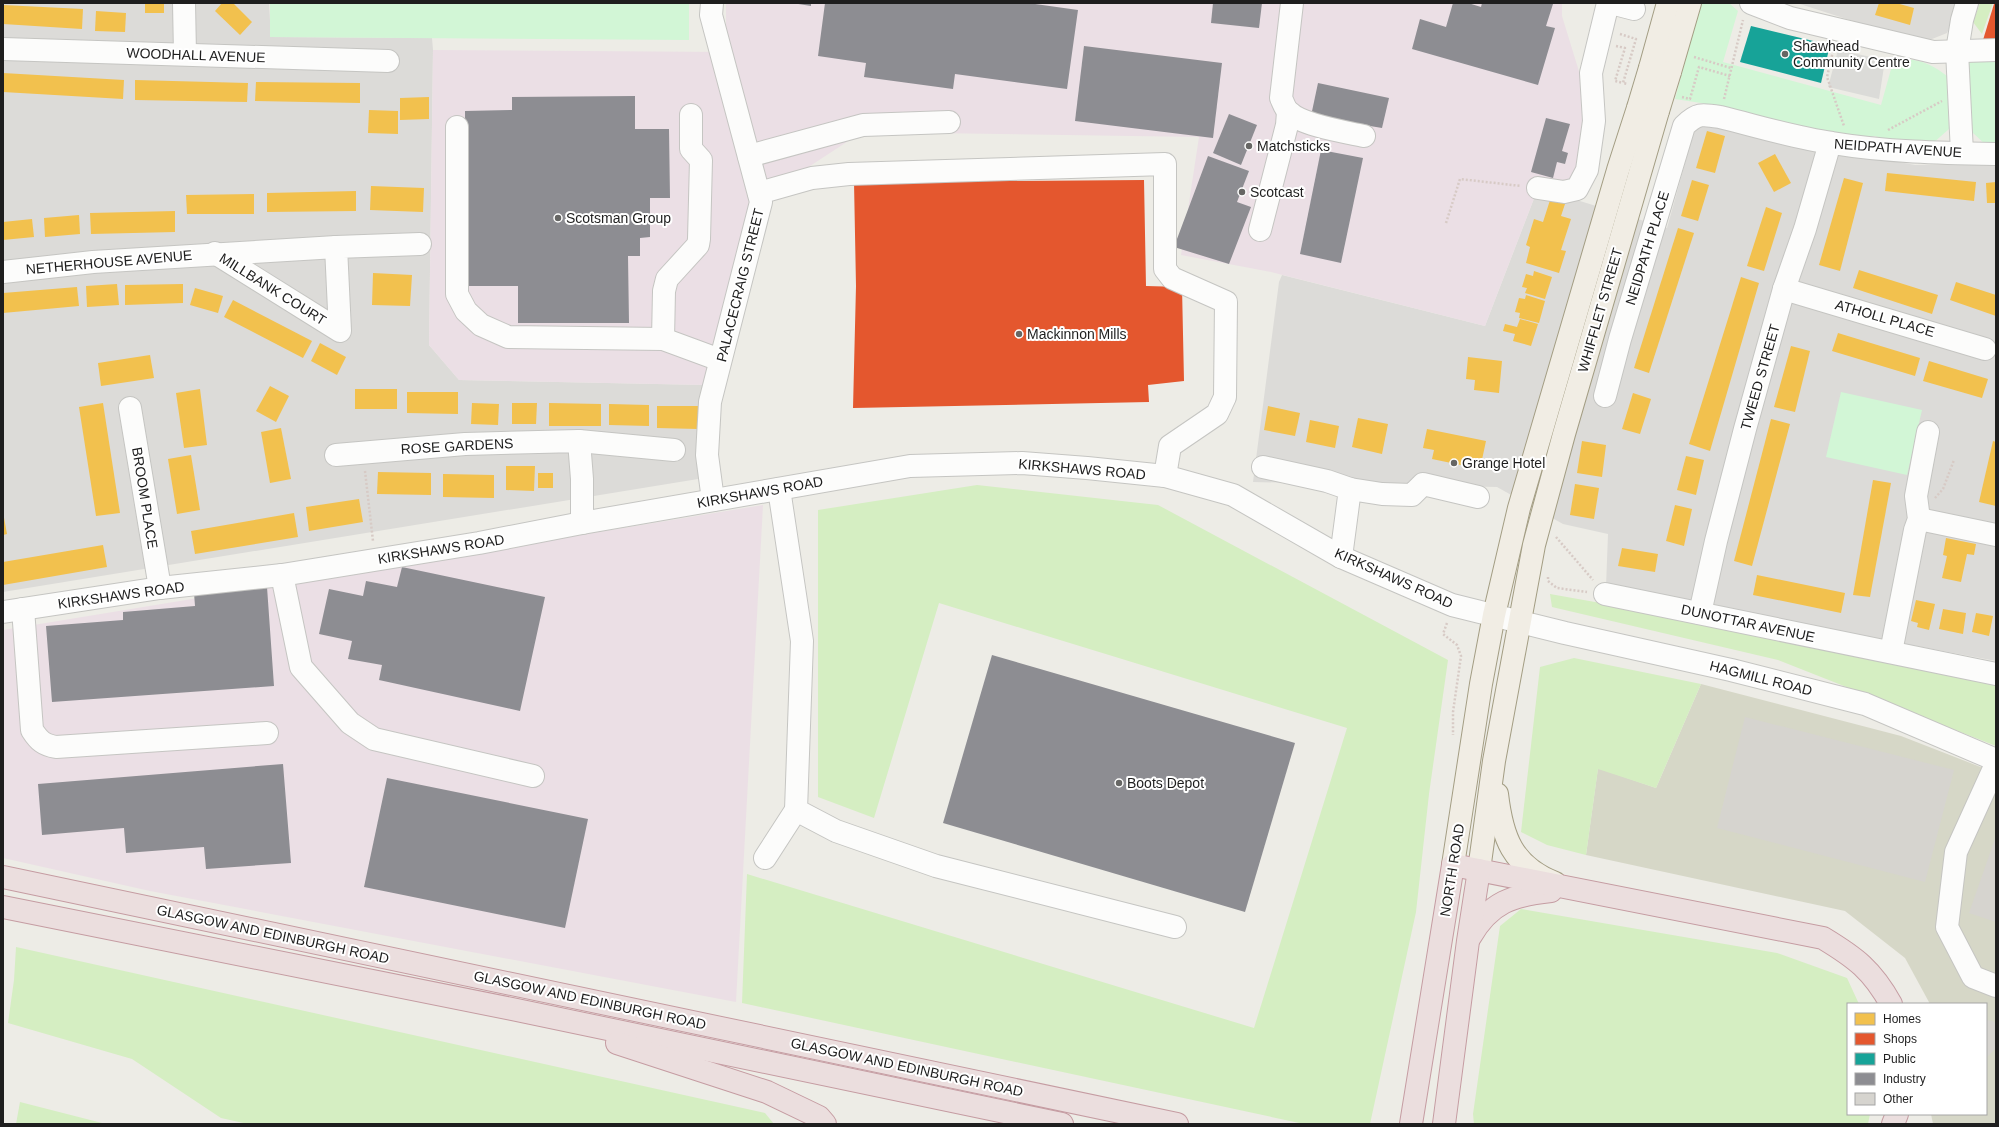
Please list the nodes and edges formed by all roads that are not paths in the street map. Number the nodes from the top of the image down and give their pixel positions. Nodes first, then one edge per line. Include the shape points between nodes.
1 (184, 3) edge
2 (712, 3) edge
3 (1292, 3) edge
4 (1608, 3) edge
5 (1611, 3) edge
6 (1668, 3) edge
7 (1690, 3) edge
8 (1967, 3) edge
9 (1634, 10) dead end
10 (1747, 10) edge
11 (3, 49) edge
12 (1996, 50) edge
13 (1957, 51) junction
14 (186, 54) junction
15 (388, 61) dead end
16 (1660, 70) junction
17 (1648, 110) junction
18 (1288, 112) junction
19 (691, 115) dead end
20 (1713, 116) joint
21 (949, 122) dead end
22 (457, 127) dead end
23 (1364, 136) dead end
24 (1830, 143) junction
25 (1962, 153) junction
26 (1996, 154) edge
27 (749, 156) junction
28 (1538, 188) road end
29 (759, 193) junction
30 (1260, 230) dead end
31 (420, 244) dead end
32 (336, 247) junction
33 (215, 253) junction
34 (3, 272) edge
35 (1784, 289) junction
36 (663, 339) junction
37 (1985, 349) dead end
38 (720, 360) junction
39 (1605, 396) dead end
40 (130, 408) dead end
41 (1928, 432) dead end
42 (579, 441) junction
43 (674, 450) dead end
44 (336, 455) dead end
45 (1262, 467) dead end
46 (1165, 476) junction
47 (779, 489) junction
48 (1350, 489) junction
49 (1478, 497) dead end
50 (713, 500) junction
51 (1919, 515) junction
52 (582, 523) junction
53 (1996, 534) edge
54 (1340, 557) junction
55 (282, 575) junction
56 (160, 588) junction
57 (1605, 594) road end
58 (13, 610) edge
59 (1700, 613) junction
60 (1494, 615) junction
61 (1519, 620) junction
62 (1891, 652) junction
63 (1996, 674) edge
64 (267, 733) dead end
65 (1996, 760) edge
66 (1494, 761) junction
67 (1996, 764) edge
68 (533, 776) dead end
69 (796, 810) junction
70 (765, 858) dead end
71 (1453, 865) junction
72 (1480, 870) junction
73 (3, 877) edge
74 (1570, 889) junction
75 (3, 907) edge
76 (1175, 927) dead end
77 (1468, 941) junction
78 (1996, 986) edge
79 (1889, 1003) edge
80 (512, 1009) junction
81 (1411, 1121) edge
82 (825, 1124) edge
83 (1062, 1124) edge
84 (1177, 1124) edge
85 (1444, 1124) edge

1 - 14 street
2 - 27 street, PALACECRAIG STREET via 711,14
3 - 18 street via 1281,98
4 - 28 street via 1591,73 1594,121 1587,170 1577,189 1564,192
5 - 9 street
6 - 16 main road, WHIFFLET STREET
7 - 16 main road, WHIFFLET STREET
8 - 13 street
10 - 13 street via 1933,52
11 - 14 street, WOODHALL AVENUE
12 - 13 street
13 - 25 street
14 - 15 street, WOODHALL AVENUE
16 - 17 main road, WHIFFLET STREET, bridge
17 - 60 main road, WHIFFLET STREET via 1618,170 1522,501
17 - 61 main road, WHIFFLET STREET via 1541,518
18 - 23 street via 1327,128
18 - 30 street via 1287,125
19 - 36 street via 691,149 701,160 699,238 698,245 667,279 664,291
20 - 24 street, NEIDPATH AVENUE
20 - 39 street, NEIDPATH PLACE via 1695,116 1684,126
21 - 27 street via 863,125
22 - 36 street via 457,294 466,311 481,325 508,337
24 - 25 street, NEIDPATH AVENUE via 1879,149
24 - 35 street, TWEED STREET
25 - 26 street, NEIDPATH AVENUE
27 - 29 street, PALACECRAIG STREET
29 - 38 street, PALACECRAIG STREET via 761,202
29 - 46 street via 812,178 849,174 1165,164 1165,269 1172,278 1226,302 1225,397 1217,414 1170,446
31 - 32 street, MILLBANK COURT
32 - 33 street, MILLBANK COURT
32 - 33 street, MILLBANK COURT via 340,331
33 - 34 street, NETHERHOUSE AVENUE
35 - 37 street, ATHOLL PLACE
35 - 59 street, TWEED STREET via 1716,540
36 - 38 street
38 - 50 street, PALACECRAIG STREET via 710,402 707,447
40 - 56 street, BROOM PLACE
41 - 51 street via 1916,496
42 - 43 street, ROSE GARDENS
42 - 44 street, ROSE GARDENS via 465,444
42 - 52 street
45 - 48 street via 1327,481
46 - 47 street, KIRKSHAWS ROAD via 1022,463 910,466
46 - 54 street, KIRKSHAWS ROAD via 1233,495
47 - 50 street, KIRKSHAWS ROAD
47 - 69 street via 802,641
48 - 49 street via 1412,495 1423,484
48 - 54 street
50 - 52 street, KIRKSHAWS ROAD
51 - 53 street
51 - 62 street
52 - 55 street, KIRKSHAWS ROAD via 479,543
54 - 60 street, KIRKSHAWS ROAD via 1452,605
55 - 56 street, KIRKSHAWS ROAD
55 - 68 street via 301,667 350,723 374,740
56 - 58 street, KIRKSHAWS ROAD
57 - 59 street, DUNOTTAR AVENUE
58 - 64 street via 32,730 46,745 56,747
59 - 62 street, DUNOTTAR AVENUE
60 - 61 street, KIRKSHAWS ROAD
60 - 71 main road, NORTH ROAD via 1480,684
61 - 65 street, HAGMILL ROAD via 1864,704
61 - 66 main road, NORTH ROAD
62 - 63 street, DUNOTTAR AVENUE
66 - 72 main road, NORTH ROAD
66 - 74 main road via 1500,816 1511,849 1534,873
67 - 78 street via 1956,852 1947,927 1973,977
69 - 70 street
69 - 76 street via 836,832 936,866
71 - 72 highway
71 - 81 highway, NORTH ROAD
72 - 74 highway
72 - 77 highway, NORTH ROAD
73 - 84 highway, GLASGOW AND EDINBURGH ROAD
74 - 77 highway via 1524,894 1504,902 1487,913
74 - 79 highway via 1823,938 1861,963 1875,979
75 - 80 highway, GLASGOW AND EDINBURGH ROAD
77 - 85 highway, NORTH ROAD
80 - 82 highway via 767,1092 819,1117
80 - 83 highway, GLASGOW AND EDINBURGH ROAD

